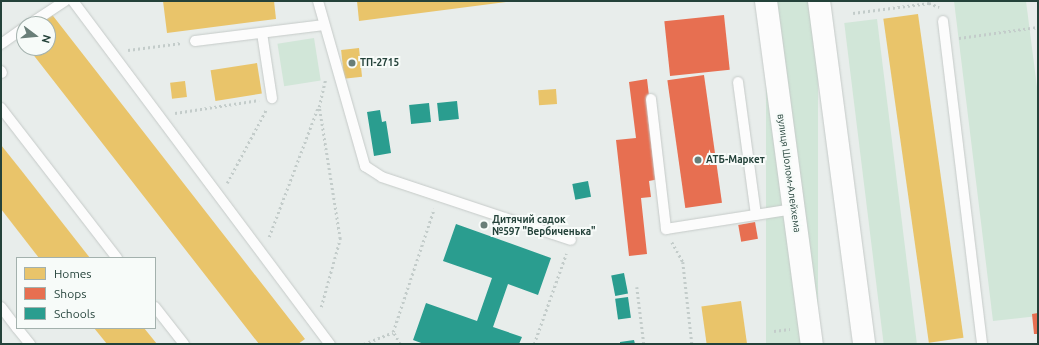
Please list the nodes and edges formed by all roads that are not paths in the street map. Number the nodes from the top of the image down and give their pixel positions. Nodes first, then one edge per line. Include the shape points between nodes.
1 (64, 1) edge
2 (73, 1) edge
3 (318, 1) edge
4 (766, 1) edge
5 (818, 1) edge
6 (42, 16) edge
7 (943, 21) road end
8 (324, 25) junction
9 (262, 33) junction
10 (16, 34) edge
11 (195, 41) road end
12 (1, 44) edge
13 (738, 82) dead end
14 (272, 98) road end
15 (651, 99) dead end
16 (1, 108) edge
17 (794, 210) junction
18 (756, 215) junction
19 (571, 240) road end
20 (116, 257) edge
21 (1, 307) edge
22 (156, 308) edge
23 (16, 327) edge
24 (18, 329) edge
25 (30, 344) edge
26 (184, 344) edge
27 (330, 344) edge
28 (812, 344) edge
29 (864, 344) edge
30 (982, 344) edge

1 - 6 lane
2 - 27 lane
3 - 8 lane
4 - 17 street, вулиця Шолом-Алейхема
5 - 29 street
7 - 30 lane
8 - 9 lane
8 - 19 lane via 365,166 382,177
9 - 11 lane
9 - 14 lane
10 - 12 lane
13 - 18 lane
15 - 18 lane via 666,229
16 - 20 lane
17 - 18 lane
17 - 28 street, вулиця Шолом-Алейхема
21 - 23 lane
22 - 26 lane
24 - 25 lane

